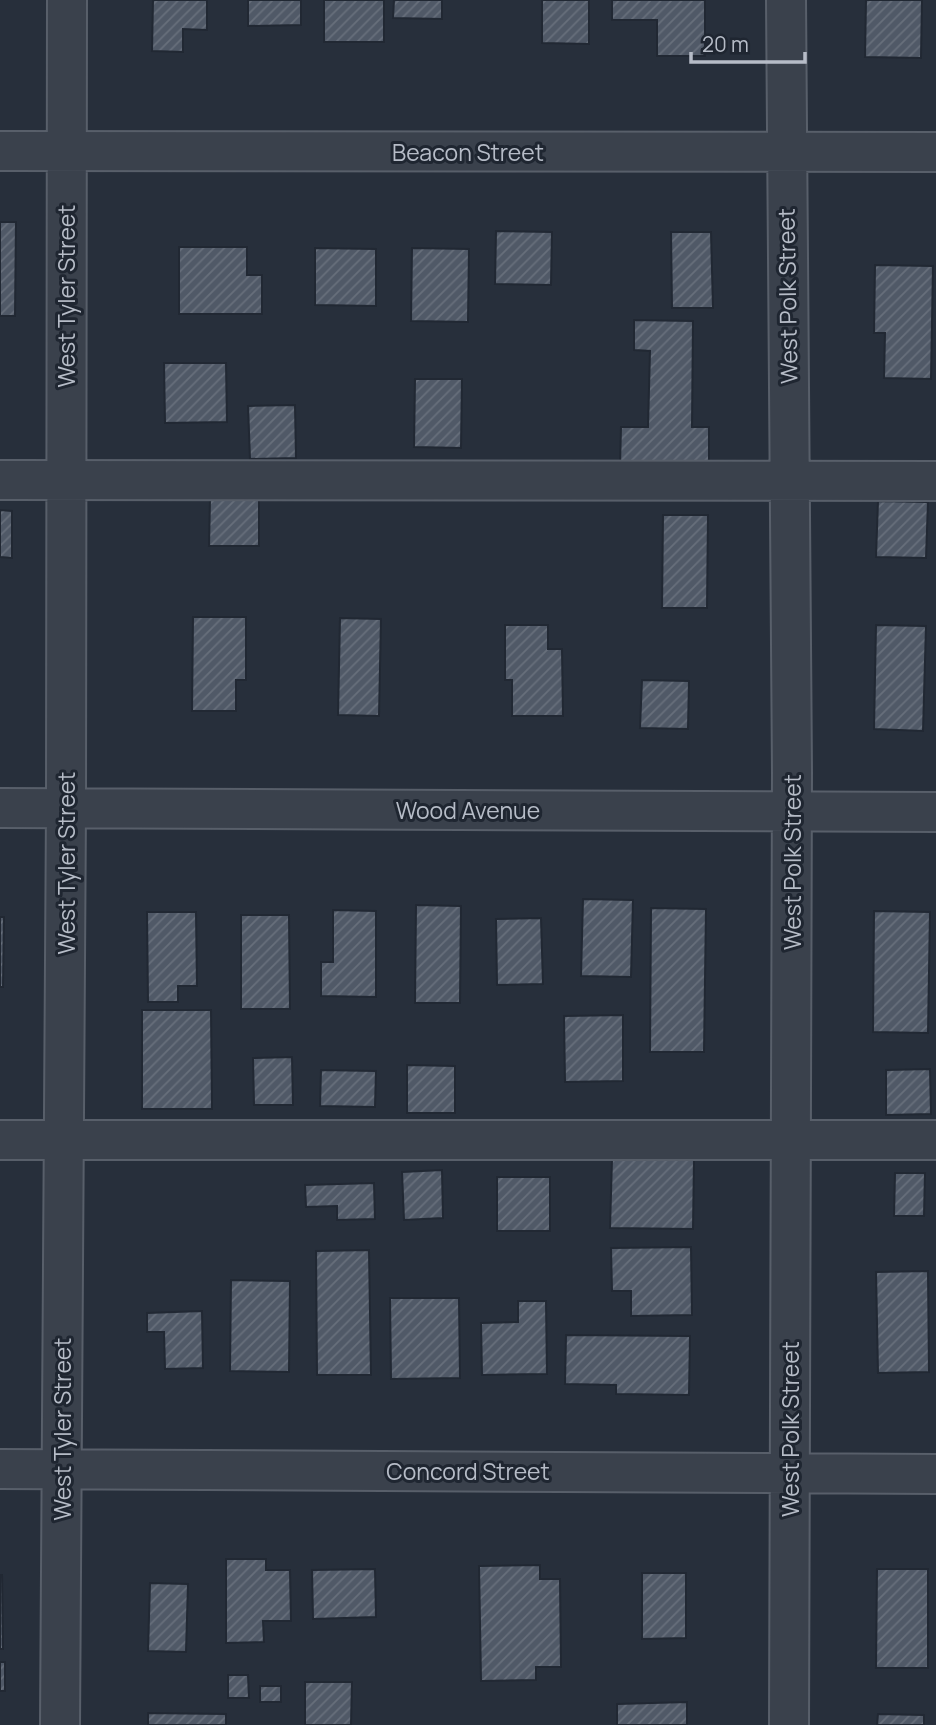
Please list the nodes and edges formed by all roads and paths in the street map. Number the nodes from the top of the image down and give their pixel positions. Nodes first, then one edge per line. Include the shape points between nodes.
1 (67, 0) edge
2 (786, 0) edge
3 (0, 151) edge
4 (66, 152) junction
5 (786, 152) junction
6 (936, 152) edge
7 (0, 480) edge
8 (66, 480) junction
9 (789, 480) junction
10 (936, 481) edge
11 (0, 808) edge
12 (66, 808) junction
13 (792, 812) junction
14 (936, 812) edge
15 (792, 1139) junction
16 (0, 1140) edge
17 (64, 1140) junction
18 (936, 1140) edge
19 (0, 1469) edge
20 (61, 1469) junction
21 (790, 1472) junction
22 (936, 1474) edge
23 (60, 1725) edge
24 (789, 1725) edge

1 - 4 street, West Tyler Street
2 - 5 street, West Polk Street
3 - 4 street, Beacon Street
4 - 5 street, Beacon Street
4 - 8 street, West Tyler Street
5 - 6 street, Beacon Street
5 - 9 street, West Polk Street
7 - 8 street
8 - 9 street
8 - 12 street, West Tyler Street
9 - 10 street
9 - 13 street, West Polk Street
11 - 12 street, Wood Avenue
12 - 13 street, Wood Avenue
12 - 17 street, West Tyler Street
13 - 14 street, Wood Avenue
13 - 15 street, West Polk Street
15 - 17 street
15 - 18 street
15 - 21 street, West Polk Street
16 - 17 street
17 - 20 street, West Tyler Street
19 - 20 street, Concord Street
20 - 21 street, Concord Street
20 - 23 street, West Tyler Street
21 - 22 street, Concord Street
21 - 24 street, West Polk Street

